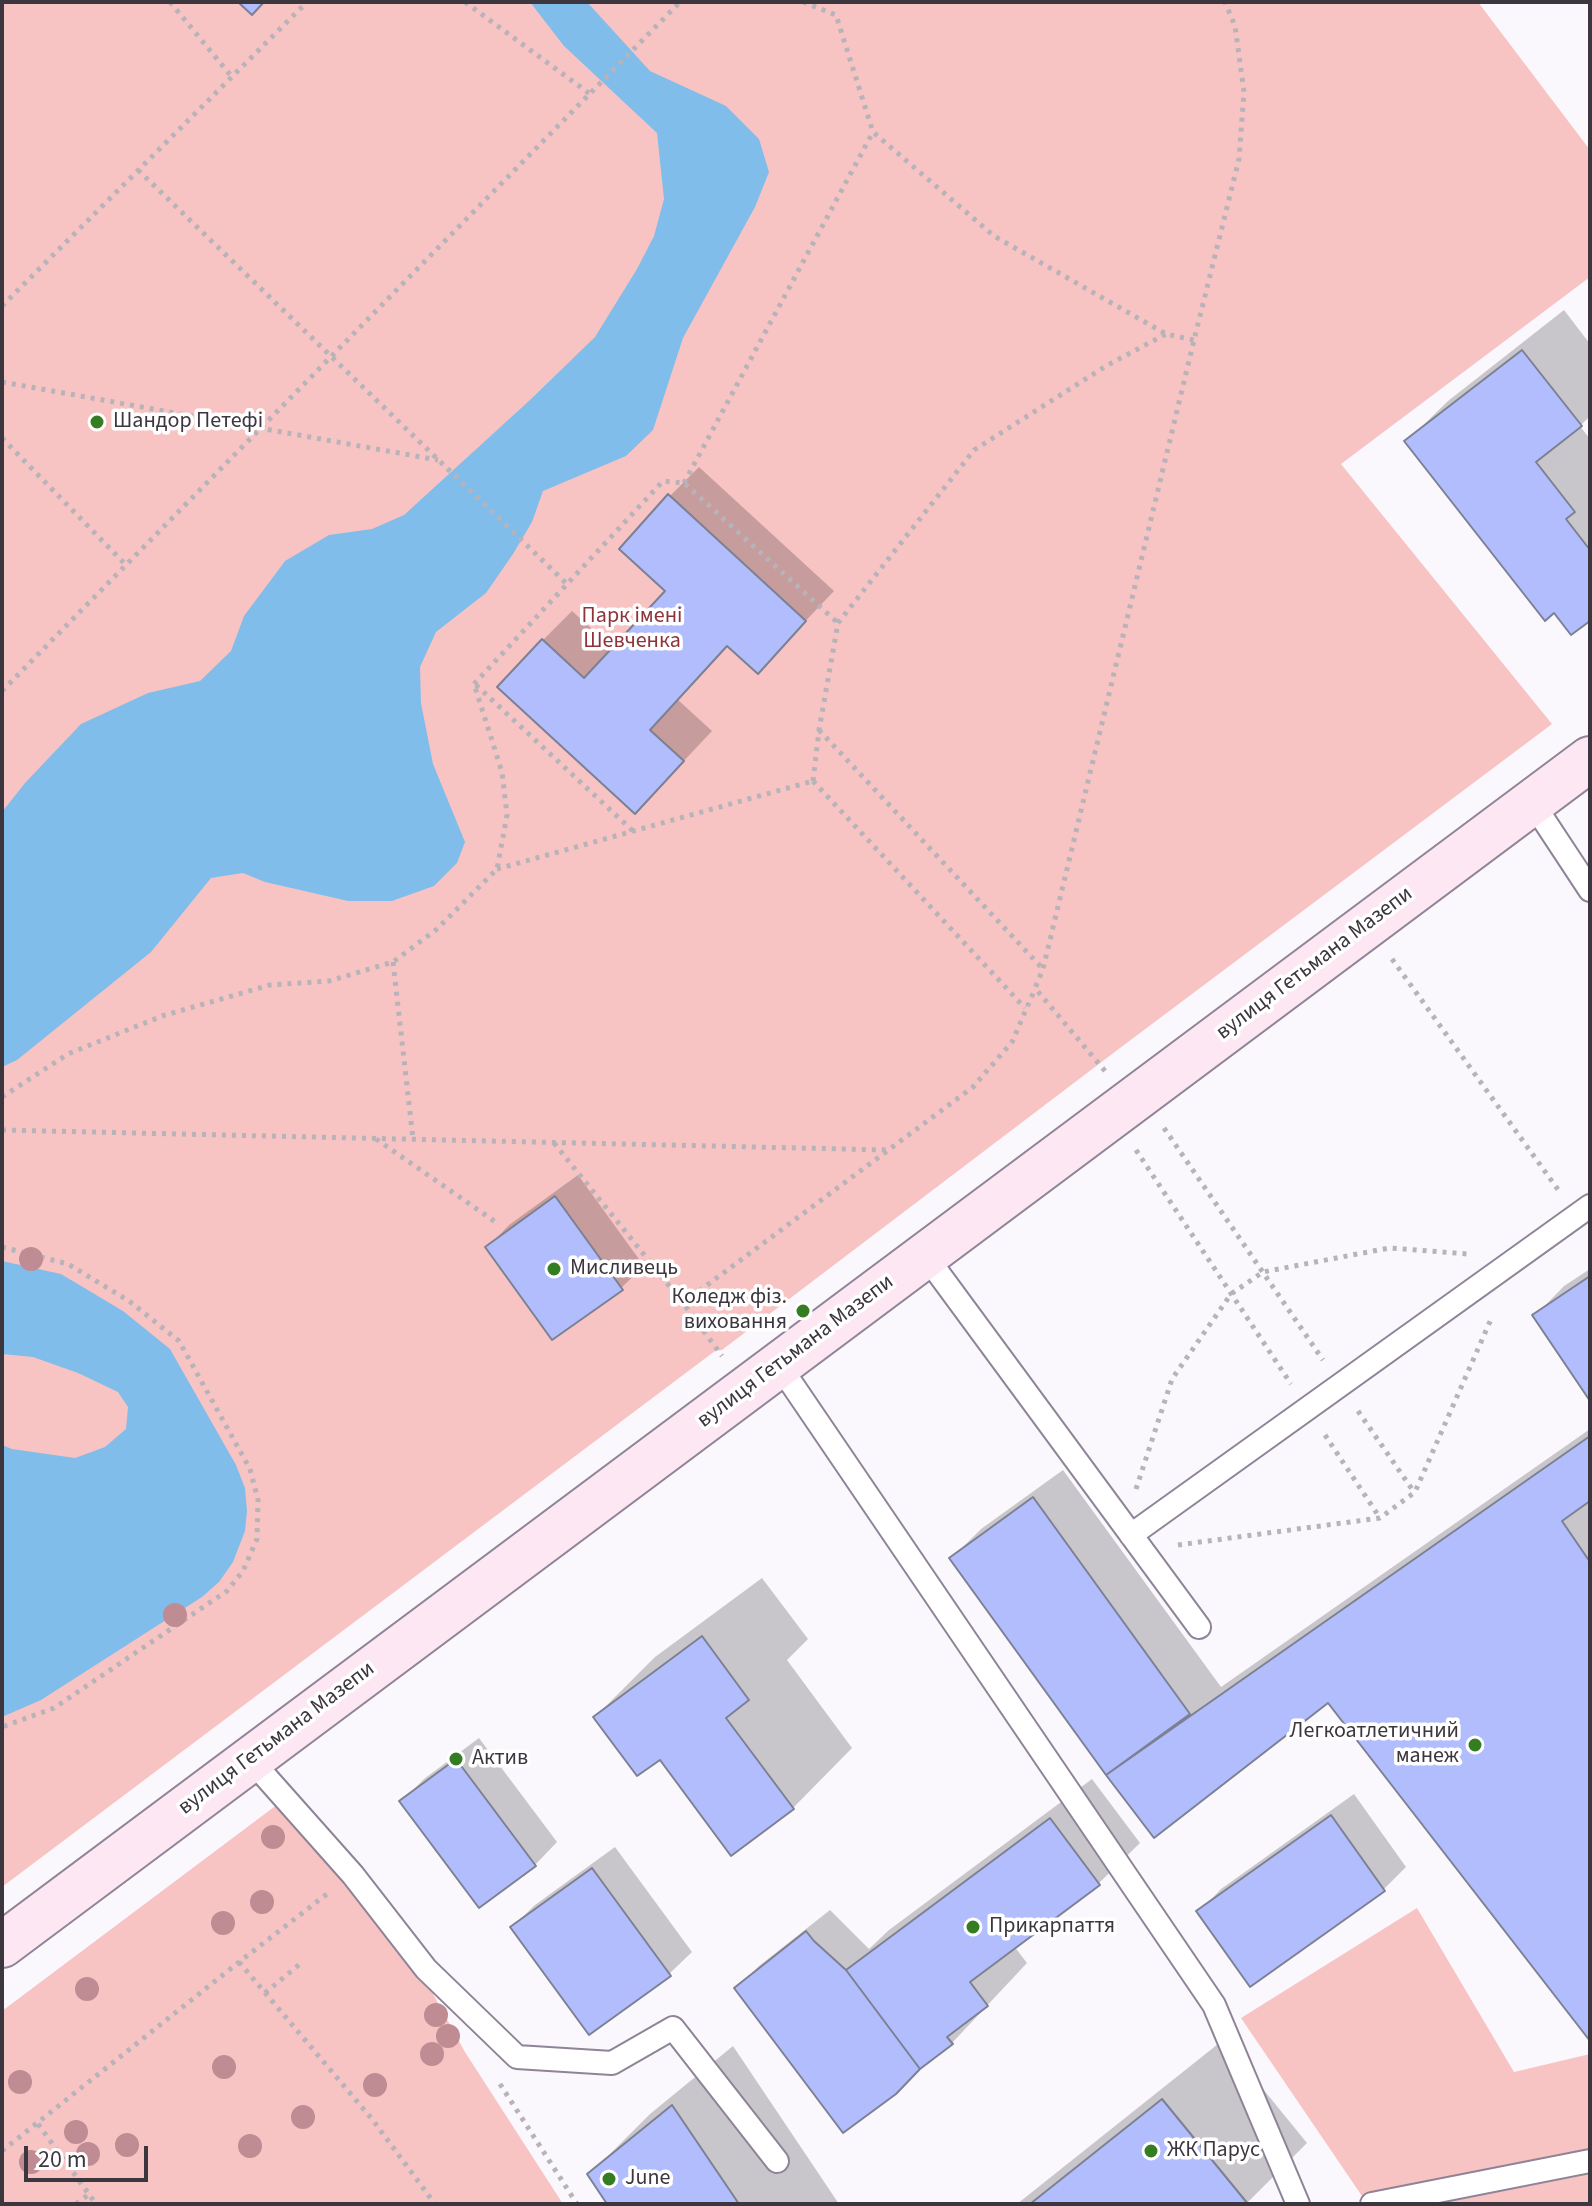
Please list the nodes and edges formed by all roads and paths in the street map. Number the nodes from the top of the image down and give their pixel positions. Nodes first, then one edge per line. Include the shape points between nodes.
1 (170, 2) edge
2 (307, 2) edge
3 (465, 2) edge
4 (680, 2) edge
5 (803, 2) edge
6 (1225, 2) edge
7 (232, 77) junction
8 (590, 94) junction
9 (873, 132) junction
10 (138, 170) junction
11 (2, 306) edge
12 (1166, 334) junction
13 (1194, 340) junction
14 (331, 356) junction
15 (2, 382) edge
16 (260, 429) junction
17 (2, 438) edge
18 (439, 460) junction
19 (684, 483) junction
20 (126, 565) junction
21 (567, 584) junction
22 (838, 623) junction
23 (474, 684) junction
24 (2, 691) edge
25 (819, 730) junction
26 (1590, 759) edge
27 (813, 781) junction
28 (1532, 802) junction
29 (634, 831) junction
30 (497, 869) junction
31 (1590, 890) edge
32 (1392, 958) dead end
33 (393, 962) junction
34 (1043, 969) junction
35 (1035, 988) junction
36 (1026, 1009) junction
37 (1107, 1074) dead end
38 (2, 1097) edge
39 (1164, 1128) dead end
40 (2, 1130) edge
41 (375, 1138) junction
42 (413, 1139) junction
43 (554, 1143) junction
44 (888, 1150) junction
45 (1136, 1150) dead end
46 (1583, 1211) edge
47 (497, 1223) dead end
48 (2, 1247) edge
49 (925, 1255) junction
50 (1518, 1258) junction
51 (1263, 1272) junction
52 (1231, 1294) junction
53 (683, 1303) junction
54 (763, 1377) junction
55 (1341, 1385) junction
56 (1308, 1408) junction
57 (1415, 1492) junction
58 (1380, 1518) junction
59 (1132, 1537) junction
60 (1199, 1627) dead end
61 (2, 1727) edge
62 (250, 1759) junction
63 (353, 1875) junction
64 (2, 1945) edge
65 (239, 1962) junction
66 (300, 1964) dead end
67 (265, 1993) junction
68 (38, 2124) junction
69 (2, 2151) edge
70 (777, 2161) dead end
71 (1590, 2161) edge
72 (89, 2194) junction
73 (76, 2204) edge
74 (96, 2204) edge
75 (435, 2204) edge
76 (1298, 2204) edge
77 (1372, 2204) edge

1 - 7 path
2 - 7 path
3 - 8 path
4 - 8 path
5 - 9 path via 836,15
6 - 13 path via 1235,26 1244,92 1239,159
7 - 10 path
8 - 14 path
9 - 12 path via 994,236
9 - 19 path
10 - 11 path
10 - 14 path
12 - 13 path
12 - 22 path via 974,450
13 - 34 path
14 - 16 path
14 - 18 path
15 - 16 path
16 - 18 path
16 - 20 path
17 - 20 path
18 - 21 path
19 - 21 path via 663,481
19 - 22 path
20 - 24 path
21 - 23 path
22 - 25 path
23 - 29 path
23 - 30 path via 502,772 507,815
25 - 27 path
25 - 34 path
26 - 28 main road, вулиця Гетьмана Мазепи
27 - 29 path
27 - 36 path
28 - 31 lane
28 - 49 main road, вулиця Гетьмана Мазепи
29 - 30 path
30 - 33 path via 437,929
32 - 46 path
33 - 38 path via 329,981 270,985 162,1016 68,1054
33 - 42 path
34 - 35 path
35 - 36 path
35 - 37 path
36 - 44 path via 1012,1042 973,1087
39 - 51 path
40 - 41 path
41 - 42 path
41 - 47 path
42 - 43 path
43 - 44 path
43 - 53 path
44 - 53 path
45 - 52 path
46 - 50 lane
48 - 61 path via 68,1264 129,1301 179,1341 250,1469 258,1500 257,1539 227,1591 54,1708
49 - 54 main road, вулиця Гетьмана Мазепи
49 - 59 lane
50 - 51 path via 1389,1248
50 - 55 lane
50 - 57 path
51 - 52 path
51 - 55 path
52 - 56 path
52 - 59 path via 1172,1379
53 - 54 path
54 - 62 main road, вулиця Гетьмана Мазепи
54 - 76 lane via 1214,2005
55 - 56 lane
55 - 57 path
56 - 58 path
56 - 59 lane
57 - 58 path
58 - 59 path
59 - 60 lane
62 - 63 lane
62 - 64 main road, вулиця Гетьмана Мазепи
63 - 65 path
63 - 70 lane via 426,1969 517,2057 612,2063 673,2028
65 - 67 path
65 - 68 path
66 - 67 path
67 - 75 path via 372,2119
68 - 69 path
68 - 72 path
71 - 77 lane
72 - 73 path
72 - 74 path

